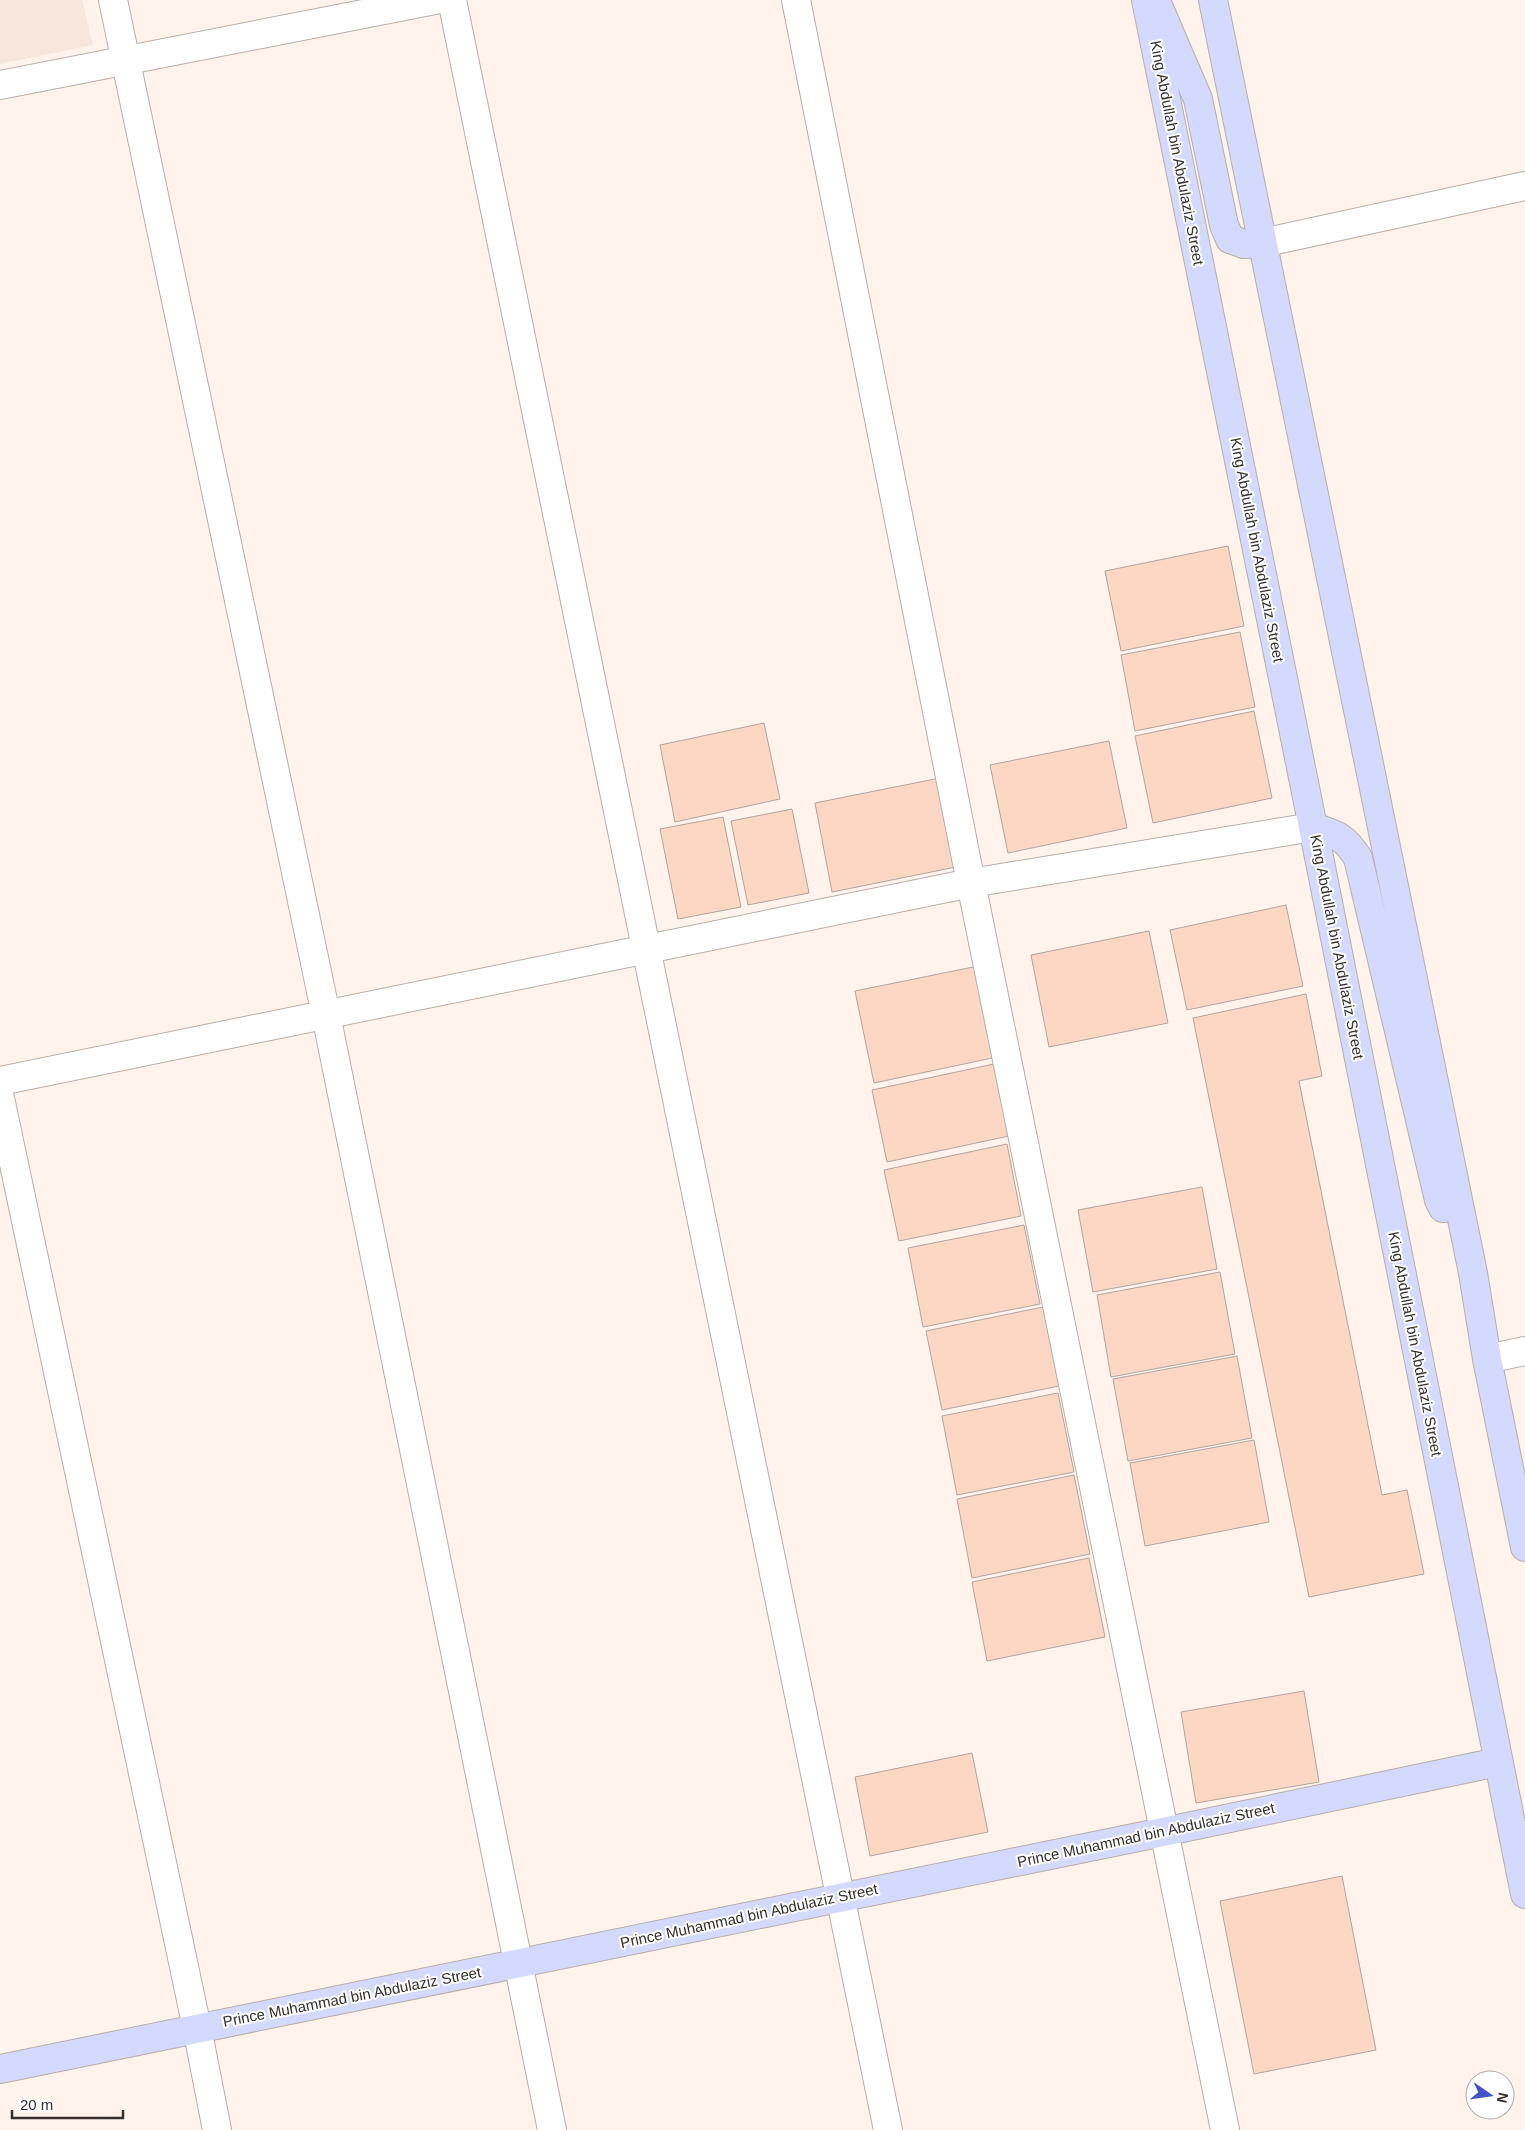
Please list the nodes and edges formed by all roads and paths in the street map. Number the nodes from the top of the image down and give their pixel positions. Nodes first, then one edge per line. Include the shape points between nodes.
1 (113, 0) edge
2 (435, 0) edge
3 (452, 0) edge
4 (796, 0) edge
5 (1146, 0) edge
6 (1156, 0) edge
7 (1213, 0) edge
8 (125, 59) junction
9 (0, 85) edge
10 (1525, 186) edge
11 (1262, 243) junction
12 (1313, 827) junction
13 (971, 883) junction
14 (648, 949) junction
15 (326, 1014) junction
16 (0, 1081) edge
17 (0, 1098) edge
18 (1473, 1273) junction
19 (1525, 1351) edge
20 (1487, 1359) junction
21 (1525, 1547) edge
22 (1498, 1762) junction
23 (1163, 1832) junction
24 (1512, 1832) junction
25 (1525, 1858) edge
26 (1525, 1894) edge
27 (841, 1897) junction
28 (518, 1963) junction
29 (197, 2028) junction
30 (0, 2069) edge
31 (217, 2130) edge
32 (552, 2130) edge
33 (888, 2130) edge
34 (1225, 2130) edge

1 - 8 street
2 - 8 street
3 - 14 street
4 - 13 street
5 - 12 main road, King Abdullah bin Abdulaziz Street
6 - 11 main road via 1198,99 1224,225 1230,240 1244,244
7 - 11 main road
8 - 9 street
8 - 15 street
10 - 11 street
11 - 18 main road
12 - 13 street
12 - 18 main road via 1341,837 1358,858 1439,1200
12 - 22 main road, King Abdullah bin Abdulaziz Street
13 - 14 street
13 - 23 street
14 - 15 street
14 - 27 street
15 - 16 street
15 - 28 street
17 - 29 street
18 - 20 main road
19 - 20 street
20 - 21 main road
22 - 23 main road, Prince Muhammad bin Abdulaziz Street
22 - 24 main road, King Abdullah bin Abdulaziz Street
23 - 27 main road, Prince Muhammad bin Abdulaziz Street
23 - 34 street
24 - 25 main road
24 - 26 main road, King Abdullah bin Abdulaziz Street
27 - 28 main road, Prince Muhammad bin Abdulaziz Street
27 - 33 street
28 - 29 main road, Prince Muhammad bin Abdulaziz Street
28 - 32 street
29 - 30 main road, Prince Muhammad bin Abdulaziz Street
29 - 31 street

